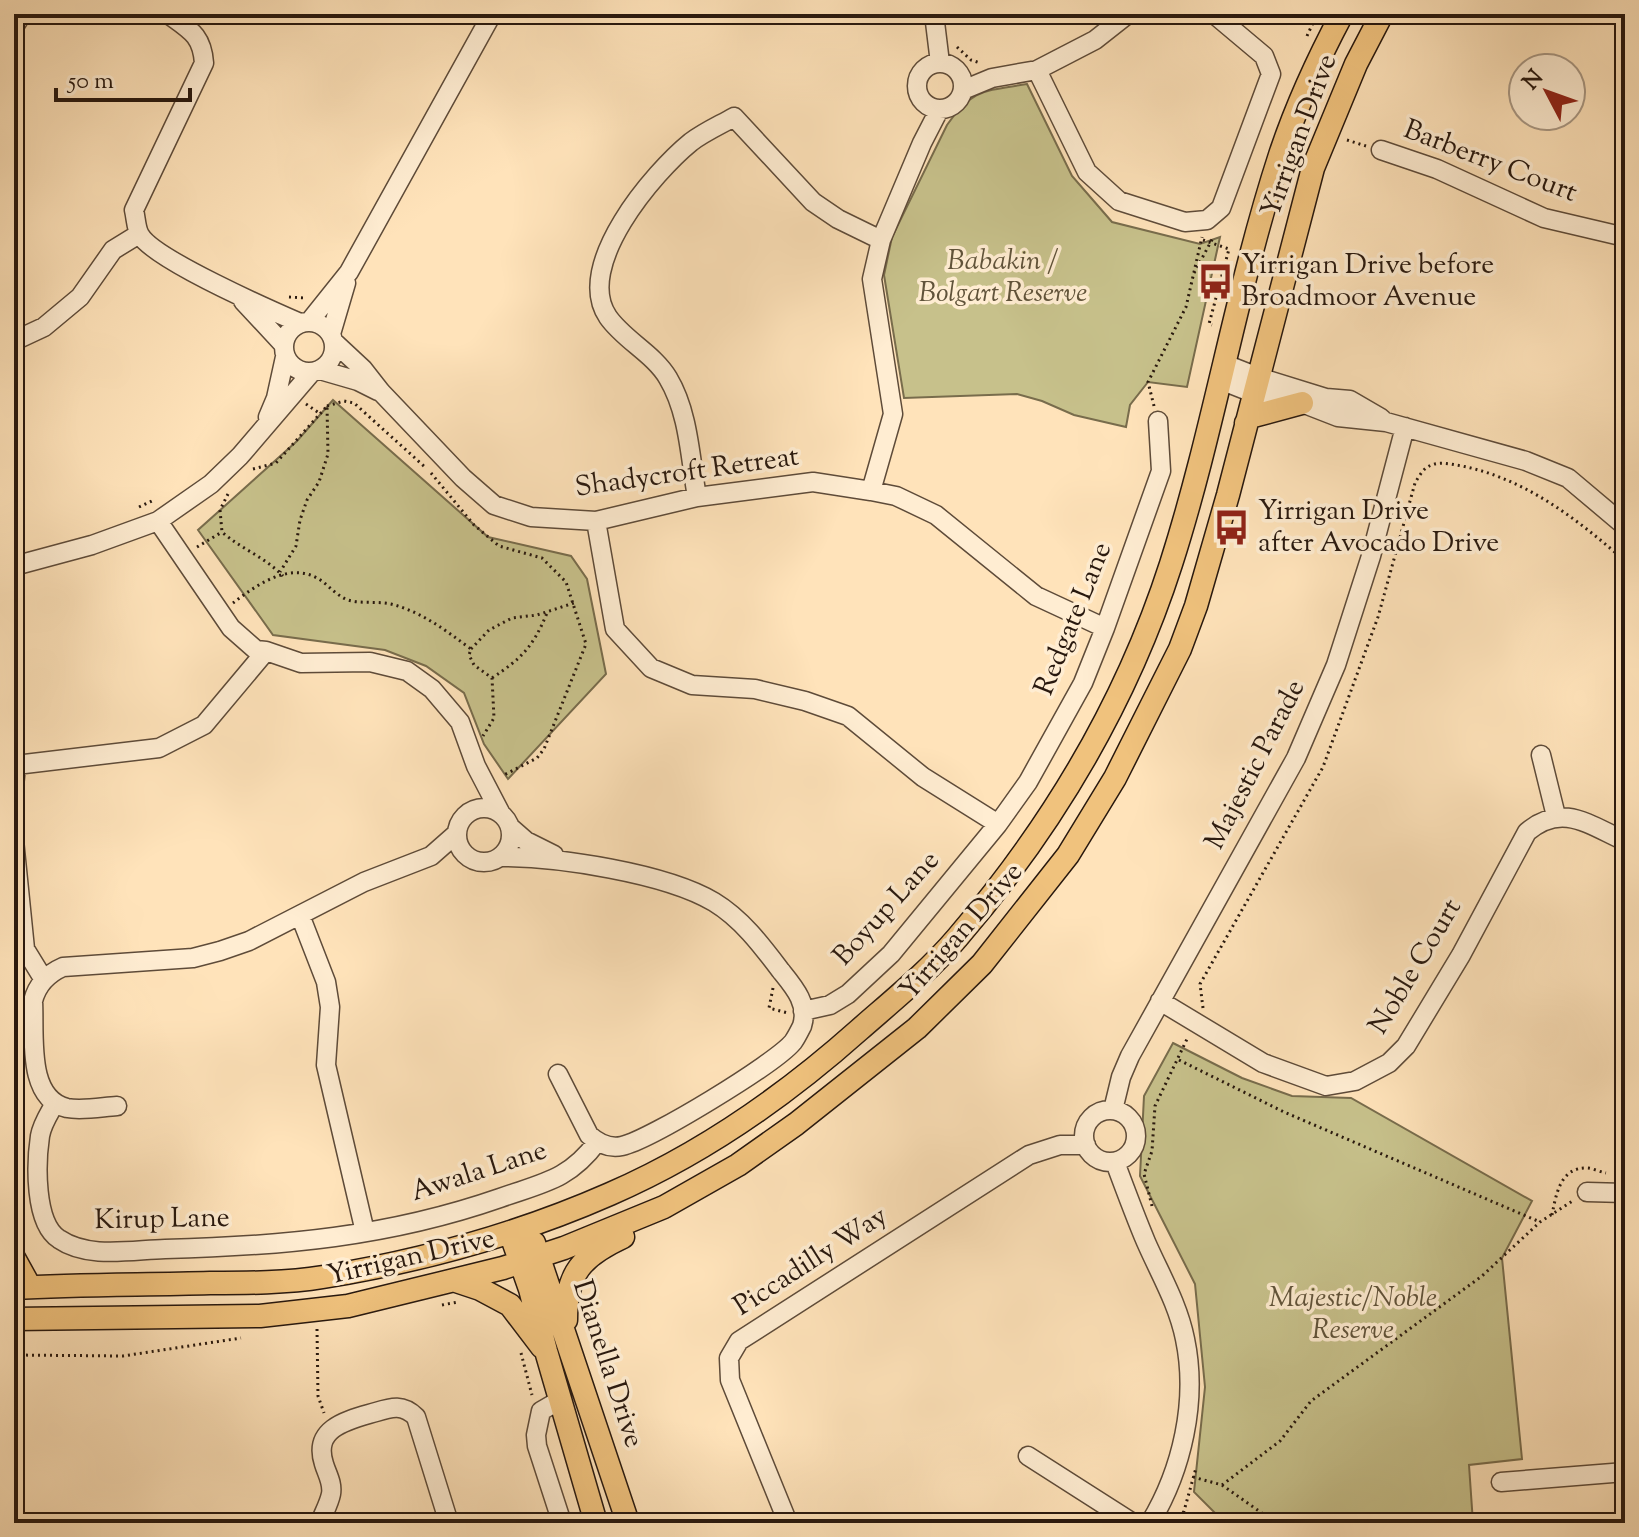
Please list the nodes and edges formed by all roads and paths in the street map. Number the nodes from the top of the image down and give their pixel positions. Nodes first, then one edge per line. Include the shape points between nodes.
1 (22, 14) edge
2 (168, 14) edge
3 (492, 14) edge
4 (934, 14) edge
5 (1128, 14) edge
6 (1214, 14) edge
7 (1332, 14) edge
8 (1342, 14) edge
9 (1382, 14) edge
10 (14, 27) edge
11 (1326, 45) junction
12 (940, 63) junction
13 (1037, 70) junction
14 (963, 90) junction
15 (939, 110) junction
16 (1342, 139) dead end
17 (1381, 150) joint
18 (1207, 220) junction
19 (139, 234) junction
20 (1625, 237) edge
21 (881, 240) junction
22 (349, 272) junction
23 (238, 296) junction
24 (305, 322) junction
25 (332, 338) junction
26 (14, 341) edge
27 (284, 350) junction
28 (316, 371) junction
29 (1222, 372) junction
30 (1256, 385) junction
31 (381, 392) junction
32 (1302, 403) junction
33 (327, 406) junction
34 (1158, 421) joint
35 (1386, 422) junction
36 (1246, 423) junction
37 (1405, 427) junction
38 (263, 430) junction
39 (243, 474) dead end
40 (231, 489) dead end
41 (871, 491) junction
42 (697, 497) junction
43 (158, 521) junction
44 (596, 521) junction
45 (1625, 526) edge
46 (222, 532) junction
47 (182, 556) junction
48 (1625, 561) edge
49 (14, 566) edge
50 (281, 574) junction
51 (574, 603) junction
52 (548, 611) junction
53 (221, 613) junction
54 (1105, 628) junction
55 (471, 649) junction
56 (266, 651) junction
57 (492, 678) junction
58 (481, 738) dead end
59 (1541, 755) dead end
60 (476, 766) junction
61 (497, 778) dead end
62 (14, 787) edge
63 (470, 811) junction
64 (1556, 816) junction
65 (506, 821) junction
66 (998, 824) junction
67 (456, 834) junction
68 (14, 840) edge
69 (1625, 841) edge
70 (501, 857) junction
71 (469, 859) junction
72 (564, 861) junction
73 (410, 866) junction
74 (300, 915) junction
75 (44, 980) junction
76 (774, 982) dead end
77 (1160, 1001) junction
78 (803, 1014) junction
79 (1195, 1022) junction
80 (1178, 1059) junction
81 (558, 1074) dead end
82 (55, 1103) junction
83 (117, 1106) dead end
84 (1113, 1110) junction
85 (597, 1142) junction
86 (1086, 1145) junction
87 (1115, 1162) junction
88 (738, 1165) junction
89 (1587, 1192) joint
90 (1625, 1193) edge
91 (1153, 1210) dead end
92 (1540, 1222) junction
93 (519, 1228) junction
94 (365, 1232) junction
95 (14, 1258) edge
96 (530, 1260) junction
97 (22, 1287) edge
98 (460, 1291) junction
99 (434, 1306) dead end
100 (14, 1319) edge
101 (317, 1326) dead end
102 (254, 1336) dead end
103 (568, 1343) junction
104 (546, 1351) junction
105 (520, 1352) dead end
106 (14, 1355) edge
107 (560, 1400) junction
108 (530, 1404) dead end
109 (335, 1427) junction
110 (1028, 1456) dead end
111 (1196, 1463) dead end
112 (1175, 1472) junction
113 (1625, 1472) edge
114 (1195, 1477) junction
115 (1501, 1482) dead end
116 (1222, 1485) junction
117 (320, 1523) edge
118 (449, 1523) edge
119 (562, 1523) edge
120 (596, 1523) edge
121 (628, 1523) edge
122 (788, 1523) edge
123 (1133, 1523) edge
124 (1150, 1523) edge
125 (1177, 1523) edge
126 (1276, 1523) edge

1 - 10 street
2 - 19 street via 191,30 202,45 204,63 134,210
3 - 22 street
4 - 12 street
5 - 13 street via 1095,40
6 - 18 street via 1264,56 1271,74 1221,208
7 - 11 main road
8 - 11 main road, Yirrigan Drive
9 - 30 main road, Yirrigan Drive via 1313,168
11 - 29 main road, Yirrigan Drive via 1281,152
12 - 14 street via 955,68
12 - 15 street via 925,68 916,82 919,98
13 - 14 street via 992,78
13 - 18 street via 1087,172 1119,201 1185,222
14 - 15 street via 952,106
15 - 21 street
16 - 17 path
17 - 20 street, Barberry Court via 1437,169 1544,218
18 - 34 path via 1186,307 1148,382
19 - 23 street via 152,247
19 - 26 street via 113,250 80,297 44,327
21 - 41 street via 872,279 893,414
21 - 42 street via 813,202 734,117 693,140 645,187 602,260 599,293 607,316 667,377 681,408
22 - 24 street
22 - 25 street
23 - 24 street
23 - 27 street
24 - 25 street via 322,325
24 - 27 street via 289,331
25 - 28 street via 332,358
25 - 31 street, Shadycroft Retreat
27 - 28 street via 298,371
27 - 38 street via 276,398
28 - 31 street, Shadycroft Retreat
28 - 38 street
29 - 30 street
29 - 93 main road, Yirrigan Drive via 1170,566 1123,690 1035,839 955,941 829,1057 728,1131 612,1193
30 - 32 street
30 - 35 street via 1350,400
30 - 36 main road, Yirrigan Drive
31 - 44 street, Shadycroft Retreat via 494,505 531,517
32 - 35 street via 1338,417
32 - 36 main road via 1250,417
33 - 39 path via 276,463
33 - 50 path via 328,454
33 - 51 path via 354,403 429,470 474,525 499,546 542,558 552,567 566,582
34 - 54 street, Redgate Lane via 1161,471
35 - 37 street
36 - 88 main road, Yirrigan Drive via 1219,530 1180,649 1115,778 1068,855 982,964 917,1028
37 - 45 street via 1568,478
37 - 77 street, Majestic Parade via 1371,556 1330,678 1296,758
38 - 43 street via 211,484
40 - 46 path via 220,510
41 - 42 street, Shadycroft Retreat via 813,482
41 - 54 street, Shadycroft Retreat via 936,515 1036,596
42 - 44 street, Shadycroft Retreat
43 - 47 street
43 - 49 street
44 - 66 street via 615,629 651,668 692,685 755,689 848,716 923,777
46 - 47 path
46 - 50 path
47 - 53 street
48 - 79 path via 1541,496 1507,479 1440,462 1425,469 1415,483 1378,617 1323,767 1200,984 1205,1005
50 - 53 path
50 - 55 path via 303,573 348,600 389,604 428,617
51 - 52 path
51 - 61 path via 586,644 544,749 516,771
52 - 55 path via 512,618 489,630
52 - 57 path via 536,641
53 - 56 street via 256,650
54 - 66 street, Redgate Lane via 1083,683 1028,782
55 - 57 path via 474,665
56 - 60 street via 301,663 370,662 407,671 432,689 460,722
56 - 62 street via 204,725 159,748 16,765
57 - 58 path via 494,718
59 - 64 street
60 - 63 street
60 - 65 street
63 - 65 street via 483,808
63 - 67 street
64 - 69 street
64 - 79 street, Noble Court via 1527,832 1461,955 1406,1046 1389,1063 1355,1081 1326,1086 1263,1063
65 - 70 street via 510,843
65 - 72 street via 526,841
66 - 78 street, Boyup Lane via 891,954 848,994
67 - 71 street
67 - 73 street
68 - 75 street via 25,949
70 - 71 street via 486,863
70 - 72 street
71 - 73 street
72 - 78 street via 673,884 713,901 759,942 800,996
73 - 74 street via 364,882
74 - 75 street via 249,941 193,958 63,967
74 - 94 street via 326,982 326,1065
75 - 82 street via 33,1001 37,1082
76 - 78 path via 769,1008
77 - 79 street, Noble Court
77 - 84 street, Majestic Parade via 1121,1077
78 - 85 street via 793,1042 773,1059 660,1131 620,1147
79 - 80 path
80 - 91 path via 1155,1106 1152,1151 1144,1174
80 - 92 path via 1284,1112
81 - 85 street via 581,1123
82 - 83 street via 69,1109
82 - 94 street, Kirup Lane via 40,1136 42,1217 49,1231 71,1246 87,1251 259,1247
84 - 86 street via 1090,1120
84 - 87 street via 1130,1120 1136,1138 1127,1156
85 - 94 street, Awala Lane via 561,1177 453,1214
86 - 87 street via 1100,1160
86 - 122 street, Piccadilly Way via 1060,1145 1029,1155 739,1341 729,1358 730,1380
87 - 112 street via 1172,1296 1185,1341 1188,1388
88 - 96 main road, Yirrigan Drive via 664,1207
88 - 103 main road via 709,1194 584,1259 566,1299
89 - 90 street
89 - 92 path
92 - 116 path via 1482,1276 1311,1401 1280,1441
93 - 96 main road, Dianella Drive
93 - 97 main road, Yirrigan Drive via 438,1253 316,1279
95 - 97 main road
96 - 98 main road, Yirrigan Drive
96 - 103 main road, Dianella Drive
96 - 104 main road, Dianella Drive
98 - 99 path
98 - 100 main road, Yirrigan Drive via 260,1316
98 - 104 main road via 491,1294 510,1305
101 - 109 path via 318,1396
102 - 106 path via 123,1356
103 - 121 main road, Dianella Drive
104 - 107 main road, Dianella Drive
105 - 108 path via 533,1392
107 - 119 street via 541,1411 536,1435
107 - 120 main road, Dianella Drive
109 - 117 street via 320,1451 331,1495
109 - 118 street via 391,1408 410,1410
110 - 123 street
111 - 114 path
112 - 114 path
112 - 124 street
113 - 115 street
114 - 116 path
114 - 125 path
116 - 126 path

